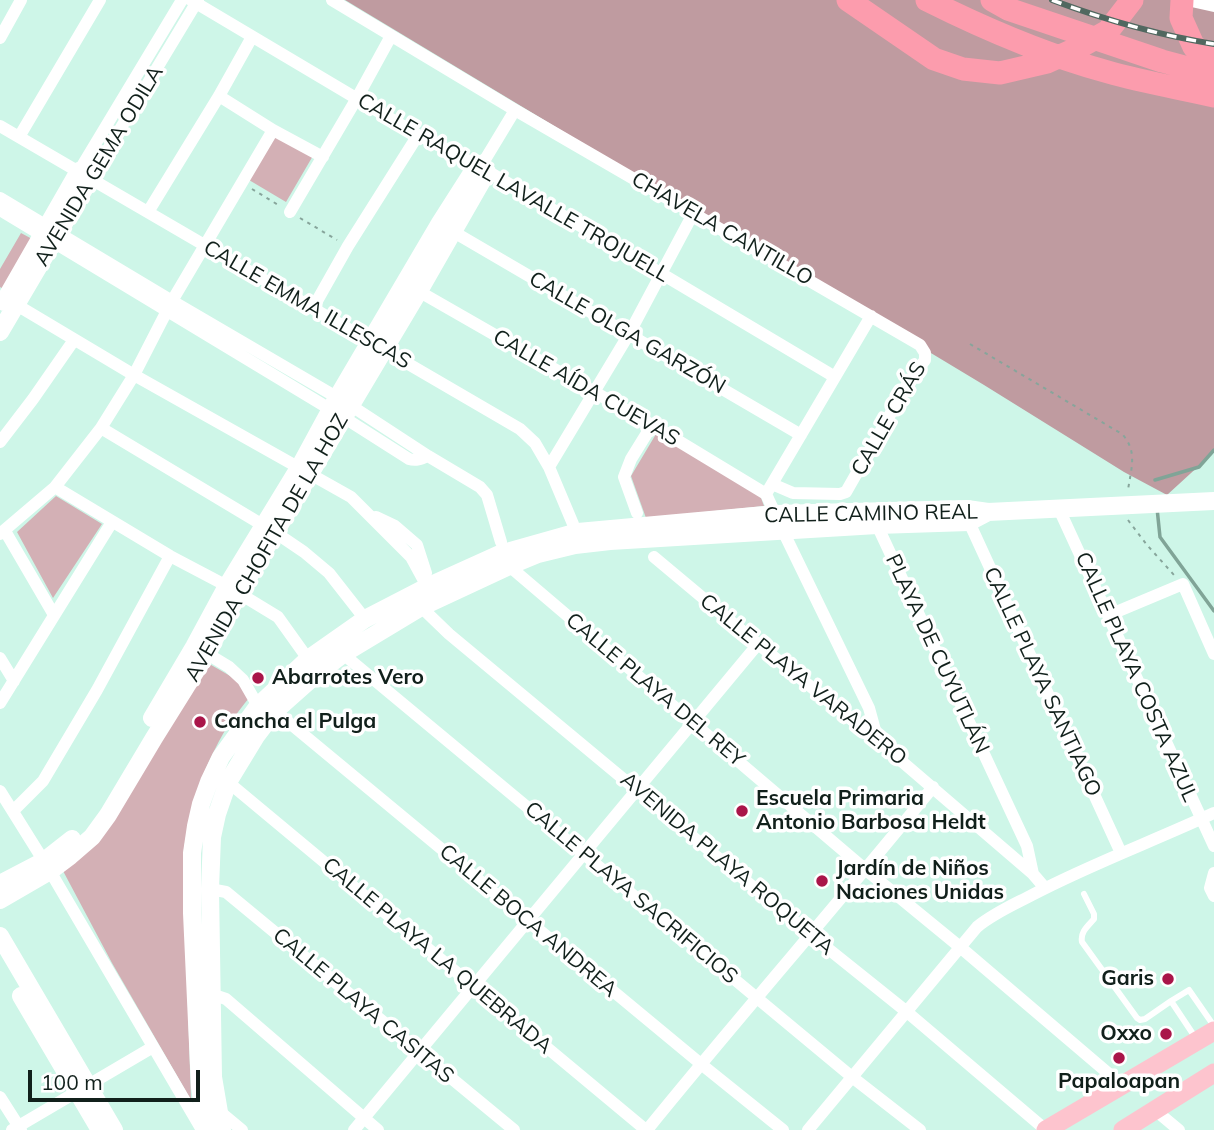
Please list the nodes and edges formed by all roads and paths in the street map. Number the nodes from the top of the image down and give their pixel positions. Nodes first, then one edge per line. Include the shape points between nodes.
1 (21, 0) edge
2 (100, 0) edge
3 (182, 0) edge
4 (332, 0) edge
5 (848, 0) edge
6 (927, 0) edge
7 (992, 0) edge
8 (1132, 0) edge
9 (1185, 0) edge
10 (195, 1) edge
11 (1214, 6) edge
12 (391, 36) junction
13 (252, 37) junction
14 (0, 38) edge
15 (1214, 56) edge
16 (1214, 75) edge
17 (130, 86) junction
18 (143, 92) junction
19 (219, 96) junction
20 (1214, 96) edge
21 (357, 98) junction
22 (515, 110) junction
23 (0, 127) edge
24 (273, 130) junction
25 (418, 135) junction
26 (19, 137) junction
27 (323, 157) junction
28 (483, 165) junction
29 (84, 175) junction
30 (0, 198) edge
31 (0, 210) edge
32 (148, 212) junction
33 (290, 212) dead end
34 (694, 212) junction
35 (452, 231) junction
36 (51, 233) junction
37 (205, 247) junction
38 (662, 274) junction
39 (412, 287) junction
40 (6, 302) edge
41 (169, 305) junction
42 (313, 308) junction
43 (871, 317) junction
44 (0, 332) edge
45 (629, 334) junction
46 (75, 340) junction
47 (970, 344) dead end
48 (377, 346) junction
49 (925, 353) joint
50 (134, 374) junction
51 (835, 377) junction
52 (594, 393) junction
53 (341, 407) junction
54 (652, 425) junction
55 (101, 428) junction
56 (801, 435) junction
57 (0, 442) edge
58 (549, 467) junction
59 (304, 471) junction
60 (55, 487) junction
61 (769, 489) junction
62 (1214, 501) edge
63 (1059, 509) junction
64 (1124, 510) junction
65 (637, 513) dead end
66 (968, 515) junction
67 (876, 518) junction
68 (112, 522) junction
69 (780, 523) junction
70 (573, 524) dead end
71 (270, 530) junction
72 (3, 533) edge
73 (501, 542) dead end
74 (170, 556) junction
75 (654, 556) dead end
76 (509, 566) junction
77 (1183, 584) junction
78 (233, 589) junction
79 (424, 598) junction
80 (54, 615) junction
81 (1109, 615) junction
82 (365, 620) junction
83 (758, 644) junction
84 (201, 650) junction
85 (343, 654) junction
86 (1214, 654) edge
87 (0, 658) edge
88 (308, 659) junction
89 (14, 681) junction
90 (0, 703) edge
91 (267, 708) junction
92 (692, 723) junction
93 (878, 741) junction
94 (228, 782) junction
95 (933, 787) junction
96 (637, 789) junction
97 (0, 791) edge
98 (13, 810) junction
99 (1214, 813) edge
100 (1201, 820) junction
101 (1214, 846) edge
102 (1121, 853) junction
103 (582, 854) junction
104 (47, 866) junction
105 (866, 870) junction
106 (1214, 873) edge
107 (1033, 874) junction
108 (0, 884) edge
109 (1045, 888) junction
110 (210, 889) junction
111 (1084, 894) dead end
112 (1214, 896) edge
113 (0, 900) edge
114 (527, 920) junction
115 (811, 935) junction
116 (0, 936) edge
117 (960, 947) junction
118 (0, 960) edge
119 (473, 987) junction
120 (211, 994) junction
121 (758, 999) junction
122 (1171, 1001) junction
123 (907, 1012) junction
124 (1208, 1033) edge
125 (153, 1047) junction
126 (419, 1052) junction
127 (701, 1064) junction
128 (1214, 1073) edge
129 (852, 1077) junction
130 (1122, 1085) junction
131 (83, 1088) junction
132 (0, 1097) edge
133 (218, 1110) junction
134 (1155, 1110) junction
135 (364, 1118) junction
136 (17, 1129) edge
137 (100, 1130) edge
138 (114, 1130) edge
139 (204, 1130) edge
140 (222, 1130) edge
141 (242, 1130) edge
142 (354, 1130) edge
143 (378, 1130) edge
144 (514, 1130) edge
145 (647, 1130) edge
146 (783, 1130) edge
147 (808, 1130) edge
148 (920, 1130) edge
149 (1046, 1130) edge
150 (1123, 1130) edge
151 (1179, 1130) edge

1 - 14 street
2 - 26 street
3 - 17 street, AVENIDA GEMA ODILA
4 - 12 street, CHAVELA CANTILLO
5 - 8 highway via 934,59 963,69 1000,73 1047,62 1108,31
6 - 20 highway via 1043,51 1109,72
7 - 16 highway via 1136,53
9 - 11 street
9 - 15 highway via 1181,18 1194,47
10 - 13 street, CALLE RAQUEL LAVALLE TROJUELL
10 - 18 street, AVENIDA GEMA ODILA
12 - 21 street
12 - 22 street, CHAVELA CANTILLO
13 - 19 street
13 - 21 street, CALLE RAQUEL LAVALLE TROJUELL
17 - 18 street
17 - 29 street, AVENIDA GEMA ODILA
18 - 29 street, AVENIDA GEMA ODILA
19 - 24 street
19 - 32 street
21 - 25 street, CALLE RAQUEL LAVALLE TROJUELL
21 - 27 street
22 - 28 street, AVENIDA CHOFITA DE LA HOZ
22 - 34 street, CHAVELA CANTILLO
23 - 26 street, CALLE EMMA ILLESCAS
24 - 27 street
24 - 37 street
25 - 28 street, CALLE RAQUEL LAVALLE TROJUELL
25 - 42 street
26 - 29 street, CALLE EMMA ILLESCAS
27 - 33 street
28 - 35 street, AVENIDA CHOFITA DE LA HOZ
28 - 38 street, CALLE RAQUEL LAVALLE TROJUELL
28 - 39 street, AVENIDA CHOFITA DE LA HOZ
29 - 32 street, CALLE EMMA ILLESCAS
29 - 36 street, AVENIDA GEMA ODILA
30 - 36 street
31 - 36 street
32 - 37 street, CALLE EMMA ILLESCAS
34 - 38 street
34 - 43 street, CHAVELA CANTILLO
35 - 39 street, AVENIDA CHOFITA DE LA HOZ
35 - 45 street, CALLE OLGA GARZÓN
36 - 40 street, AVENIDA GEMA ODILA
36 - 41 street
37 - 41 street
37 - 42 street, CALLE EMMA ILLESCAS
38 - 45 street
38 - 51 street, CALLE RAQUEL LAVALLE TROJUELL
39 - 48 street, AVENIDA CHOFITA DE LA HOZ
39 - 52 street, CALLE AÍDA CUEVAS
40 - 44 street, AVENIDA GEMA ODILA
40 - 46 street, AVENIDA PLAYA ROQUETA
41 - 50 street
41 - 53 street
42 - 48 street, CALLE EMMA ILLESCAS
43 - 49 street, CHAVELA CANTILLO via 920,345
43 - 51 street
45 - 52 street
45 - 56 street, CALLE OLGA GARZÓN
46 - 50 street, AVENIDA PLAYA ROQUETA
46 - 57 street
47 - 64 path via 1122,434 1133,452
48 - 53 street, AVENIDA CHOFITA DE LA HOZ
48 - 58 street, CALLE EMMA ILLESCAS via 520,429
49 - 61 street, CALLE CRÁS via 846,492
50 - 55 street
50 - 59 street, AVENIDA PLAYA ROQUETA
51 - 56 street
52 - 54 street, CALLE AÍDA CUEVAS
52 - 58 street
53 - 59 street, AVENIDA CHOFITA DE LA HOZ
53 - 73 street via 409,459 428,456 480,487 487,495
54 - 61 street, CALLE AÍDA CUEVAS
54 - 65 street via 624,477
55 - 60 street
55 - 71 street
56 - 61 street
58 - 70 street, CALLE EMMA ILLESCAS
59 - 71 street, AVENIDA CHOFITA DE LA HOZ
59 - 79 street, AVENIDA PLAYA ROQUETA via 351,497 411,557
60 - 68 street
60 - 72 street
61 - 69 street
62 - 64 street
63 - 64 street
63 - 66 street, CALLE CAMINO REAL
63 - 81 street, CALLE PLAYA COSTA AZUL
64 - 77 path via 1153,553
66 - 67 street, CALLE CAMINO REAL
66 - 102 street, CALLE PLAYA SANTIAGO
67 - 69 street, CALLE CAMINO REAL
67 - 107 street, PLAYA DE CUYUTLÁN via 1027,846
68 - 74 street
68 - 80 street
69 - 76 street, CALLE CAMINO REAL via 575,545
69 - 79 street, CALLE CAMINO REAL via 578,533 500,554
69 - 93 street via 869,708
71 - 78 street, AVENIDA CHOFITA DE LA HOZ
71 - 82 street via 329,573
72 - 80 street
74 - 78 street
74 - 98 street via 43,781
75 - 83 street, CALLE PLAYA VARADERO
76 - 79 street, CALLE CAMINO REAL
76 - 92 street, CALLE PLAYA DEL REY
77 - 81 street
77 - 86 street
78 - 84 street, AVENIDA CHOFITA DE LA HOZ
78 - 88 street via 278,617
79 - 82 street, CALLE CAMINO REAL
79 - 85 street, CALLE CAMINO REAL
79 - 96 street, AVENIDA PLAYA ROQUETA via 449,634
80 - 89 street
81 - 100 street, CALLE PLAYA COSTA AZUL
82 - 88 street, CALLE CAMINO REAL
83 - 92 street
83 - 93 street, CALLE PLAYA VARADERO
84 - 91 street, CALLE BOCA ANDREA via 229,667
84 - 104 street, AVENIDA CHOFITA DE LA HOZ via 149,735 108,815 92,837
85 - 91 street, CALLE CAMINO REAL
85 - 103 street, CALLE PLAYA SACRIFICIOS
87 - 89 street
88 - 91 street, CALLE CAMINO REAL
89 - 90 street
91 - 94 street, CALLE CAMINO REAL
91 - 114 street, CALLE BOCA ANDREA
91 - 139 street, CALLE CAMINO REAL via 221,757 198,815 192,853
92 - 96 street
92 - 105 street, CALLE PLAYA DEL REY
93 - 95 street, CALLE PLAYA VARADERO
94 - 110 street, CALLE CAMINO REAL via 212,837
94 - 119 street, CALLE PLAYA LA QUEBRADA
95 - 105 street
95 - 107 street, CALLE PLAYA VARADERO
96 - 103 street
96 - 115 street, AVENIDA PLAYA ROQUETA
97 - 98 street
98 - 104 street
99 - 100 street
100 - 101 street, CALLE PLAYA COSTA AZUL
100 - 102 street
102 - 109 street
103 - 114 street
103 - 121 street, CALLE PLAYA SACRIFICIOS
104 - 108 street, AVENIDA CHOFITA DE LA HOZ
104 - 113 street, AVENIDA CHOFITA DE LA HOZ
104 - 125 street
105 - 115 street
105 - 117 street, CALLE PLAYA DEL REY
106 - 112 street via 1210,888
107 - 109 street, CALLE PLAYA VARADERO
109 - 117 street via 990,916
110 - 120 street, CALLE CAMINO REAL
110 - 126 street, CALLE PLAYA CASITAS via 226,892
111 - 122 lane via 1094,919 1083,932 1082,942 1136,1018 1145,1019
114 - 119 street
114 - 127 street, CALLE BOCA ANDREA
115 - 121 street
115 - 123 street, AVENIDA PLAYA ROQUETA
116 - 131 street
117 - 123 street
117 - 130 street, CALLE PLAYA DEL REY
118 - 131 street
119 - 126 street
119 - 145 street, CALLE PLAYA LA QUEBRADA
120 - 133 street, CALLE CAMINO REAL
120 - 135 street via 226,999
121 - 127 street
121 - 129 street, CALLE PLAYA SACRIFICIOS
122 - 124 lane
122 - 124 lane via 1189,990
123 - 129 street
123 - 149 street, AVENIDA PLAYA ROQUETA
124 - 130 main road
125 - 131 street
125 - 139 street
126 - 135 street
126 - 144 street, CALLE PLAYA CASITAS
127 - 145 street
127 - 146 street, CALLE BOCA ANDREA
128 - 134 main road
129 - 147 street
129 - 148 street, CALLE PLAYA SACRIFICIOS
130 - 149 main road
131 - 136 street
131 - 137 street
131 - 138 street
132 - 136 street
133 - 140 street, CALLE CAMINO REAL
133 - 141 street
134 - 150 main road
134 - 151 street
135 - 142 street
135 - 143 street

